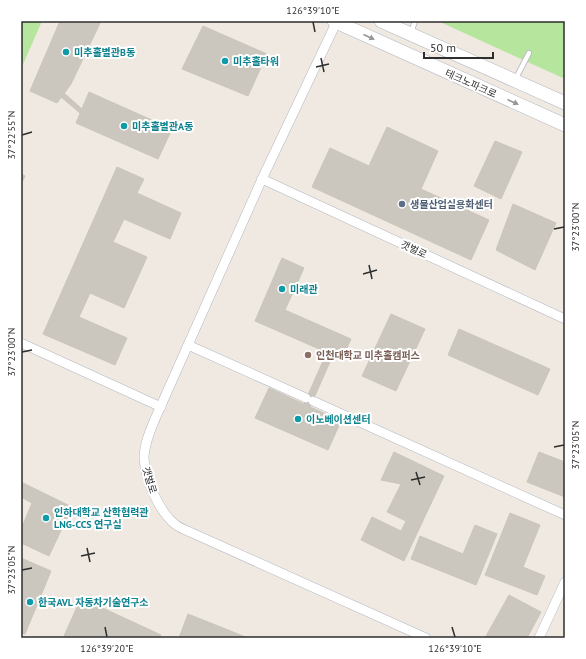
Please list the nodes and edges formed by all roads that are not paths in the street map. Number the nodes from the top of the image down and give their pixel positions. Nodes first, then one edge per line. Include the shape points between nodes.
1 (336, 21) edge
2 (381, 21) edge
3 (414, 21) edge
4 (410, 34) junction
5 (529, 53) dead end
6 (514, 81) junction
7 (565, 103) edge
8 (565, 126) edge
9 (262, 179) junction
10 (565, 319) edge
11 (21, 343) edge
12 (188, 345) junction
13 (160, 407) junction
14 (565, 515) edge
15 (565, 582) edge
16 (426, 638) edge
17 (539, 638) edge

1 -> 8 street, 테크노파크로
1 - 9 street, 갯벌로
2 - 4 street, 테크노파크로
3 - 4 lane
4 - 6 street, 테크노파크로
5 - 6 lane
6 - 7 street, 테크노파크로
9 - 10 street, 갯벌로
9 - 12 street, 갯벌로
11 - 13 street
12 - 13 street, 갯벌로
12 - 14 street
13 - 16 street, 갯벌로 via 148,437 144,457 151,488 158,503 175,524
15 - 17 street

